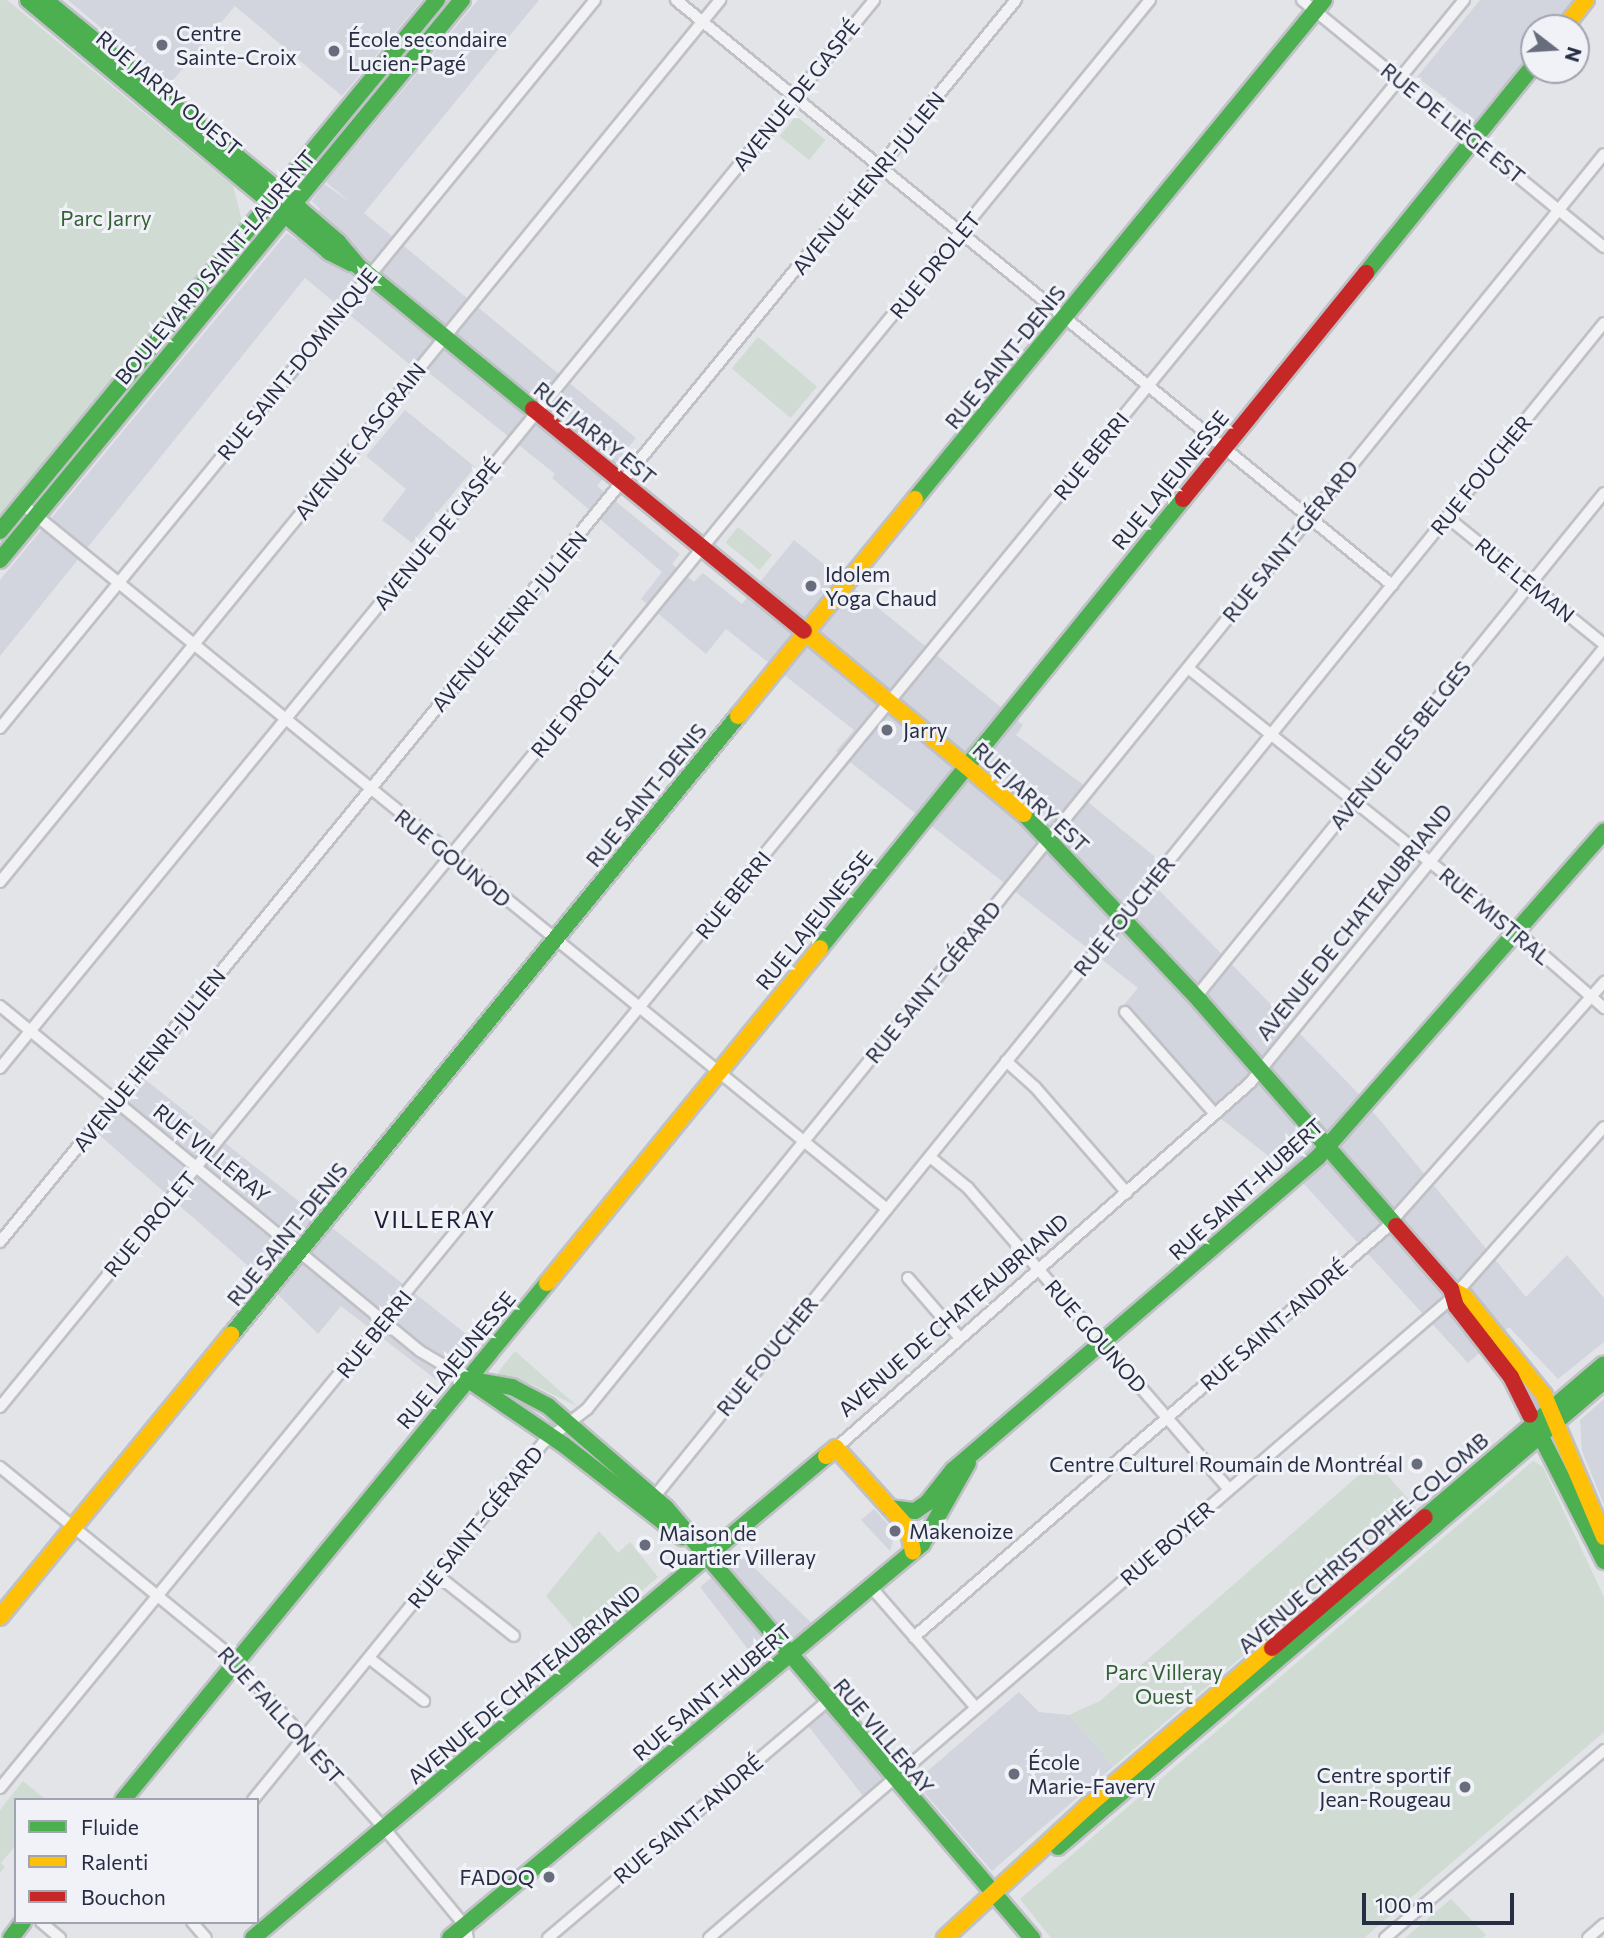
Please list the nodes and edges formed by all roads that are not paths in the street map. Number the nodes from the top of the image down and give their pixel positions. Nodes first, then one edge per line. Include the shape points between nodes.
1 (28, 0) edge
2 (45, 0) edge
3 (437, 0) edge
4 (462, 0) edge
5 (595, 0) edge
6 (676, 0) edge
7 (720, 0) edge
8 (874, 0) edge
9 (1016, 0) edge
10 (1150, 0) edge
11 (1464, 0) edge
12 (1586, 0) edge
13 (1313, 4) edge
14 (1575, 14) edge
15 (702, 22) junction
16 (1399, 79) junction
17 (1520, 83) edge
18 (794, 97) junction
19 (1475, 141) junction
20 (1604, 154) edge
21 (880, 167) junction
22 (275, 197) junction
23 (1559, 209) junction
24 (289, 210) junction
25 (961, 233) junction
26 (1604, 247) edge
27 (364, 271) junction
28 (1064, 317) junction
29 (1604, 323) edge
30 (445, 337) junction
31 (1148, 386) junction
32 (536, 412) junction
33 (1223, 447) junction
34 (623, 483) junction
35 (1604, 493) edge
36 (22, 504) junction
37 (37, 516) junction
38 (1447, 517) junction
39 (1309, 518) junction
40 (0, 531) edge
41 (703, 548) junction
42 (0, 560) edge
43 (118, 584) junction
44 (1531, 584) junction
45 (1392, 585) junction
46 (807, 632) junction
47 (193, 645) junction
48 (1604, 646) edge
49 (1188, 668) junction
50 (891, 702) junction
51 (286, 720) junction
52 (0, 728) edge
53 (1272, 734) junction
54 (969, 765) junction
55 (370, 789) junction
56 (1356, 801) junction
57 (1604, 832) edge
58 (1049, 839) junction
59 (452, 856) junction
60 (1431, 862) junction
61 (0, 882) edge
62 (1123, 918) junction
63 (1517, 932) junction
64 (554, 941) junction
65 (1604, 982) edge
66 (1591, 996) junction
67 (1196, 997) junction
68 (0, 1006) edge
69 (1604, 1008) edge
70 (639, 1010) junction
71 (1125, 1012) dead end
72 (31, 1031) junction
73 (1006, 1061) junction
74 (0, 1068) edge
75 (1261, 1070) junction
76 (718, 1073) junction
77 (116, 1102) junction
78 (1215, 1115) junction
79 (1603, 1130) edge
80 (804, 1142) junction
81 (1328, 1146) junction
82 (930, 1157) junction
83 (197, 1168) junction
84 (1127, 1193) junction
85 (887, 1209) junction
86 (1393, 1222) junction
87 (0, 1242) edge
88 (300, 1252) junction
89 (1038, 1269) junction
90 (908, 1278) dead end
91 (1454, 1293) junction
92 (384, 1322) junction
93 (960, 1338) junction
94 (1104, 1343) junction
95 (1604, 1364) edge
96 (467, 1379) junction
97 (1604, 1381) edge
98 (0, 1407) edge
99 (1553, 1416) junction
100 (1167, 1418) junction
101 (571, 1424) junction
102 (1537, 1429) junction
103 (551, 1437) junction
104 (836, 1448) junction
105 (973, 1455) junction
106 (0, 1467) edge
107 (1229, 1489) junction
108 (649, 1502) junction
109 (890, 1508) junction
110 (74, 1528) junction
111 (1604, 1536) edge
112 (913, 1551) junction
113 (707, 1558) junction
114 (1604, 1560) edge
115 (437, 1575) junction
116 (871, 1587) junction
117 (158, 1597) junction
118 (0, 1617) edge
119 (514, 1636) dead end
120 (914, 1637) junction
121 (788, 1655) junction
122 (369, 1658) junction
123 (235, 1661) junction
124 (424, 1701) dead end
125 (827, 1701) junction
126 (976, 1708) junction
127 (303, 1738) junction
128 (1604, 1750) edge
129 (893, 1779) junction
130 (0, 1788) edge
131 (125, 1798) edge
132 (255, 1798) edge
133 (384, 1828) junction
134 (995, 1895) junction
135 (43, 1924) edge
136 (194, 1924) edge
137 (1604, 1924) edge
138 (467, 1932) edge
139 (60, 1938) edge
140 (206, 1938) edge
141 (253, 1938) edge
142 (450, 1938) edge
143 (548, 1938) edge
144 (709, 1938) edge
145 (945, 1938) edge
146 (1032, 1938) edge
147 (1385, 1938) edge
148 (1588, 1938) edge

1 - 22 main road, RUE JARRY OUEST
2 - 22 main road, RUE JARRY OUEST
3 - 22 main road, BOULEVARD SAINT-LAURENT
4 - 24 main road, BOULEVARD SAINT-LAURENT
5 - 27 street, RUE SAINT-DOMINIQUE
6 - 15 street
7 - 15 street, AVENUE CASGRAIN
8 - 18 street, AVENUE DE GASPÉ
9 - 21 street, AVENUE HENRI-JULIEN
10 - 25 street, RUE DROLET
11 - 16 street, RUE BERRI
12 - 14 main road
13 - 16 street, RUE DE LIÈGE EST
13 - 28 main road, RUE SAINT-DENIS
15 - 18 street
15 - 30 street, AVENUE CASGRAIN
16 - 19 street, RUE DE LIÈGE EST
16 - 31 street, RUE BERRI
17 - 19 main road, RUE LAJEUNESSE
18 - 21 street
18 - 32 street, AVENUE DE GASPÉ
19 - 23 street, RUE DE LIÈGE EST
19 - 33 main road, RUE LAJEUNESSE
20 - 23 street, RUE SAINT-GÉRARD
21 - 25 street
21 - 34 street, AVENUE HENRI-JULIEN
22 - 24 main road, RUE JARRY OUEST
22 - 36 main road, BOULEVARD SAINT-LAURENT
23 - 26 street, RUE DE LIÈGE EST
23 - 39 street, RUE SAINT-GÉRARD
24 - 27 main road, RUE JARRY EST via 329,252
24 - 37 main road, BOULEVARD SAINT-LAURENT
25 - 28 street
25 - 41 street, RUE DROLET
27 - 30 main road, RUE JARRY EST
27 - 43 street, RUE SAINT-DOMINIQUE
28 - 31 street
28 - 46 main road, RUE SAINT-DENIS
29 - 38 street, RUE FOUCHER
30 - 32 main road, RUE JARRY EST
30 - 47 street, AVENUE CASGRAIN
31 - 33 street
31 - 50 street, RUE BERRI
32 - 34 main road, RUE JARRY EST
32 - 51 street, AVENUE DE GASPÉ
33 - 39 street
33 - 54 main road, RUE LAJEUNESSE
34 - 41 main road, RUE JARRY EST
34 - 55 street, AVENUE HENRI-JULIEN
35 - 44 street, AVENUE DES BELGES
36 - 37 street, RUE GOUNOD
36 - 40 main road, BOULEVARD SAINT-LAURENT
37 - 42 main road, BOULEVARD SAINT-LAURENT
37 - 43 street, RUE GOUNOD
38 - 44 street, RUE LEMAN
38 - 45 street, RUE FOUCHER
39 - 45 street
39 - 49 street, RUE SAINT-GÉRARD
41 - 46 main road, RUE JARRY EST
41 - 59 street, RUE DROLET
43 - 47 street, RUE GOUNOD
43 - 52 street, RUE SAINT-DOMINIQUE
44 - 48 street, RUE LEMAN
44 - 56 street, AVENUE DES BELGES
45 - 53 street, RUE FOUCHER
46 - 50 main road, RUE JARRY EST
46 - 64 main road, RUE SAINT-DENIS
47 - 51 street, RUE GOUNOD
47 - 61 street, AVENUE CASGRAIN
48 - 60 street, AVENUE DE CHATEAUBRIAND
49 - 53 street, RUE MISTRAL
49 - 58 street, RUE SAINT-GÉRARD
50 - 54 main road, RUE JARRY EST
50 - 70 street, RUE BERRI
51 - 55 street, RUE GOUNOD
51 - 72 street, AVENUE DE GASPÉ
53 - 56 street, RUE MISTRAL
53 - 62 street, RUE FOUCHER
54 - 58 main road, RUE JARRY EST
54 - 76 main road, RUE LAJEUNESSE
55 - 59 street, RUE GOUNOD
55 - 77 street, AVENUE HENRI-JULIEN
56 - 60 street, RUE MISTRAL
56 - 67 street, AVENUE DES BELGES
57 - 63 main road, RUE SAINT-HUBERT
58 - 62 main road, RUE JARRY EST
58 - 80 street, RUE SAINT-GÉRARD
59 - 64 street, RUE GOUNOD
59 - 83 street, RUE DROLET
60 - 63 street, RUE MISTRAL
60 - 75 street, AVENUE DE CHATEAUBRIAND
62 - 67 main road, RUE JARRY EST
62 - 73 street, RUE FOUCHER
63 - 66 street, RUE MISTRAL
63 - 81 main road, RUE SAINT-HUBERT
64 - 70 street, RUE GOUNOD
64 - 88 main road, RUE SAINT-DENIS
65 - 66 street, RUE SAINT-ANDRÉ
66 - 69 street, RUE MISTRAL
66 - 86 street, RUE SAINT-ANDRÉ
67 - 75 main road, RUE JARRY EST
68 - 72 street, RUE VILLERAY
70 - 76 street, RUE GOUNOD
70 - 92 street, RUE BERRI
71 - 78 street
72 - 74 street, AVENUE DE GASPÉ
72 - 77 street, RUE VILLERAY
73 - 82 street, RUE FOUCHER
73 - 84 street via 1035,1087
75 - 78 street, AVENUE DE CHATEAUBRIAND
75 - 81 main road, RUE JARRY EST
76 - 80 street, RUE GOUNOD
76 - 96 main road, RUE LAJEUNESSE
77 - 83 street, RUE VILLERAY
77 - 87 street, AVENUE HENRI-JULIEN
78 - 84 street, AVENUE DE CHATEAUBRIAND
79 - 91 street, RUE BOYER
80 - 85 street, RUE GOUNOD
80 - 101 street, RUE SAINT-GÉRARD
81 - 86 main road, RUE JARRY EST
81 - 94 main road, RUE SAINT-HUBERT
82 - 85 street, RUE FOUCHER
82 - 89 street, RUE GOUNOD via 968,1188
83 - 88 street, RUE VILLERAY
83 - 98 street, RUE DROLET
84 - 89 street, AVENUE DE CHATEAUBRIAND
85 - 108 street, RUE FOUCHER
86 - 91 main road, RUE JARRY EST
86 - 100 street, RUE SAINT-ANDRÉ
88 - 92 street, RUE VILLERAY
88 - 110 main road, RUE SAINT-DENIS
89 - 93 street, AVENUE DE CHATEAUBRIAND
89 - 94 street, RUE GOUNOD
90 - 93 street
91 - 99 main road, RUE JARRY EST via 1524,1366
91 - 102 main road, RUE JARRY EST via 1506,1368
91 - 107 street, RUE BOYER
92 - 96 street, RUE VILLERAY via 424,1355
92 - 117 street, RUE BERRI
93 - 104 street, AVENUE DE CHATEAUBRIAND
94 - 100 street, RUE GOUNOD
94 - 105 main road, RUE SAINT-HUBERT
95 - 99 main road, AVENUE CHRISTOPHE-COLOMB
96 - 101 main road, RUE VILLERAY via 518,1389
96 - 103 main road, RUE VILLERAY
96 - 123 main road, RUE LAJEUNESSE
97 - 99 main road, AVENUE CHRISTOPHE-COLOMB
99 - 102 main road, AVENUE CHRISTOPHE-COLOMB
99 - 111 main road, RUE JARRY EST
100 - 107 street, RUE GOUNOD
100 - 120 street, RUE SAINT-ANDRÉ
101 - 103 street, RUE SAINT-GÉRARD
101 - 108 main road, RUE VILLERAY
102 - 114 main road, RUE JARRY EST
102 - 134 main road, AVENUE CHRISTOPHE-COLOMB via 1096,1817
103 - 108 main road, RUE VILLERAY
103 - 115 street, RUE SAINT-GÉRARD
104 - 109 main road
104 - 113 main road, AVENUE DE CHATEAUBRIAND
105 - 109 main road, RUE SAINT-HUBERT via 953,1470 921,1507 909,1511
105 - 112 main road, RUE SAINT-HUBERT via 930,1534
106 - 110 street, RUE FAILLON EST
107 - 126 street, RUE BOYER
108 - 113 main road, RUE VILLERAY
109 - 112 main road via 908,1528
110 - 117 street, RUE FAILLON EST
110 - 118 main road, RUE SAINT-DENIS
112 - 116 main road, RUE SAINT-HUBERT
113 - 121 main road, RUE VILLERAY
113 - 133 main road, AVENUE DE CHATEAUBRIAND
115 - 119 street
115 - 122 street, RUE SAINT-GÉRARD
116 - 120 street
116 - 121 main road, RUE SAINT-HUBERT
117 - 123 street, RUE FAILLON EST
117 - 130 street, RUE BERRI
120 - 126 street
121 - 125 main road, RUE VILLERAY
121 - 138 main road, RUE SAINT-HUBERT
122 - 124 street
122 - 127 street, RUE SAINT-GÉRARD
123 - 127 street, RUE FAILLON EST
123 - 131 main road, RUE LAJEUNESSE
125 - 129 main road, RUE VILLERAY
125 - 143 street, RUE SAINT-ANDRÉ
126 - 129 street, RUE BOYER
127 - 132 street, RUE SAINT-GÉRARD
127 - 133 street, RUE FAILLON EST
128 - 147 street
129 - 134 main road, RUE VILLERAY
129 - 144 street, RUE BOYER
133 - 138 street, RUE FAILLON EST
133 - 141 main road, AVENUE DE CHATEAUBRIAND
134 - 145 main road, AVENUE CHRISTOPHE-COLOMB
134 - 146 main road, RUE VILLERAY
135 - 139 street
136 - 140 street
137 - 148 street
138 - 142 main road, RUE SAINT-HUBERT

